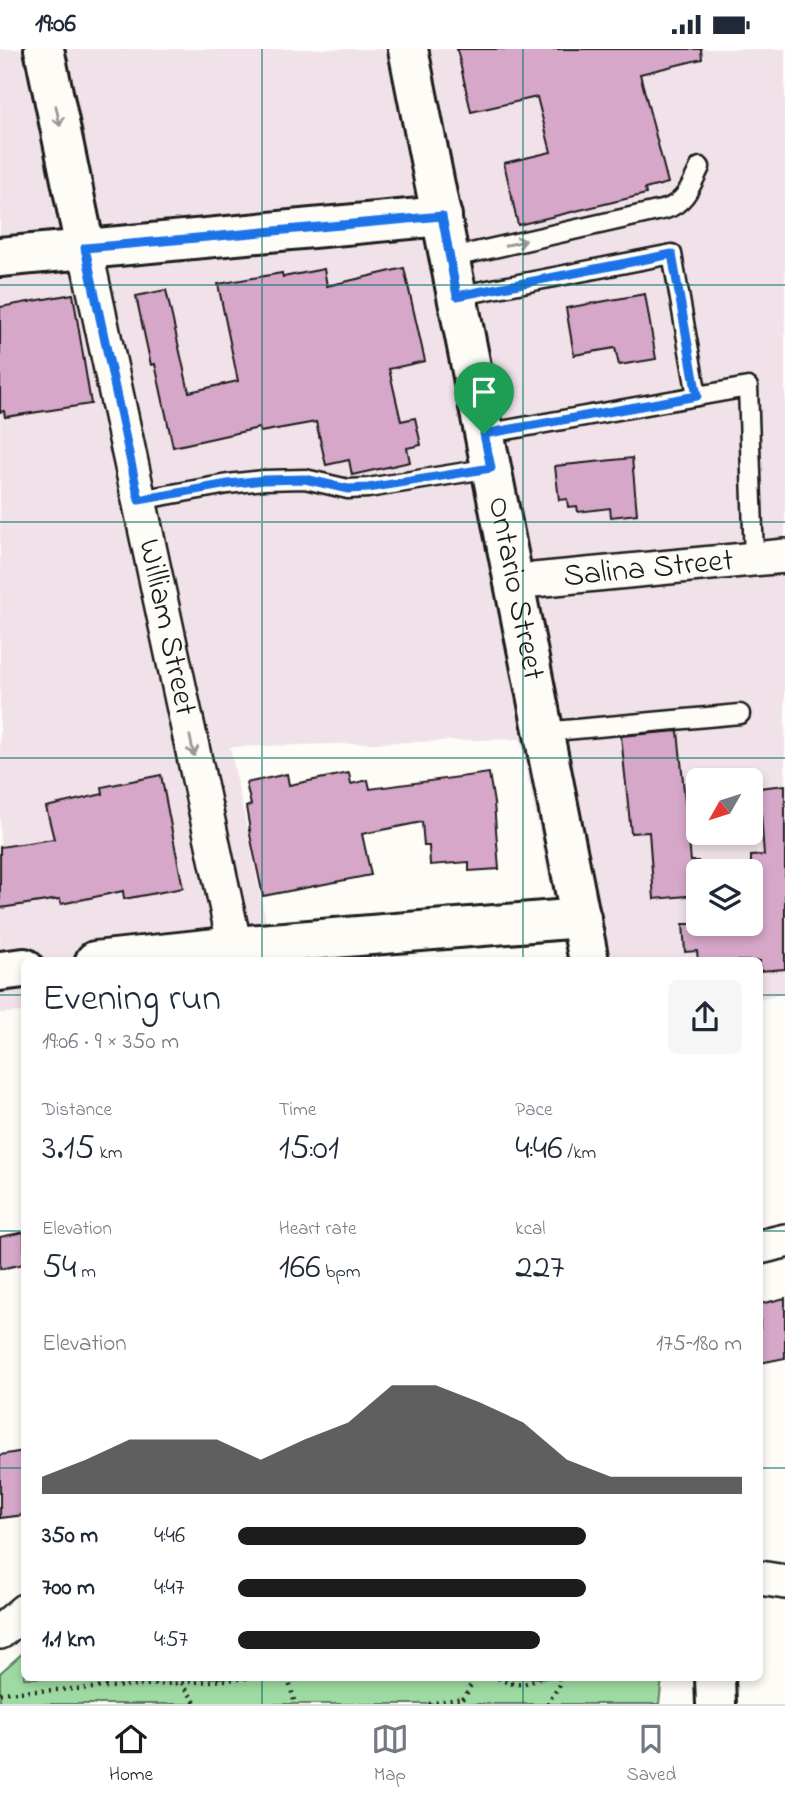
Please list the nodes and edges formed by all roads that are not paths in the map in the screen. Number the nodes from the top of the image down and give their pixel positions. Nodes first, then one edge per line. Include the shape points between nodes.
1 (44, 49) edge
2 (408, 49) edge
3 (700, 167) dead end
4 (442, 216) junction
5 (85, 248) junction
6 (0, 257) edge
7 (450, 258) junction
8 (457, 296) junction
9 (697, 396) junction
10 (487, 451) junction
11 (139, 500) junction
12 (769, 557) edge
13 (513, 582) junction
14 (740, 714) dead end
15 (543, 732) junction
16 (582, 918) junction
17 (237, 954) edge
18 (177, 957) edge
19 (588, 957) edge
20 (21, 968) edge
21 (0, 971) edge
22 (785, 1241) edge
23 (763, 1246) edge
24 (763, 1578) edge
25 (785, 1582) edge
26 (21, 1614) edge
27 (0, 1632) edge
28 (715, 1681) edge
29 (716, 1704) edge

1 -> 5 street, William Street
2 - 4 street, Ontario Street
7 -> 3 lane via 666,209 684,198
4 - 5 street
4 - 7 street, Ontario Street
5 - 6 street
5 - 11 street, William Street
7 - 8 street, Ontario Street
8 - 9 lane via 672,254
8 - 10 street, Ontario Street
9 - 10 lane
9 - 12 lane via 748,387
10 - 11 lane via 368,488 348,489 305,479 264,480
10 - 13 street, Ontario Street
11 -> 17 street, William Street
12 - 13 street, Salina Street
13 - 15 street, Ontario Street
14 - 15 lane
15 - 16 street, Ontario Street
16 - 17 street
16 - 19 street, Ontario Street
17 - 18 street
20 - 21 street
22 - 23 street
24 - 25 street
26 - 27 street
28 - 29 street

